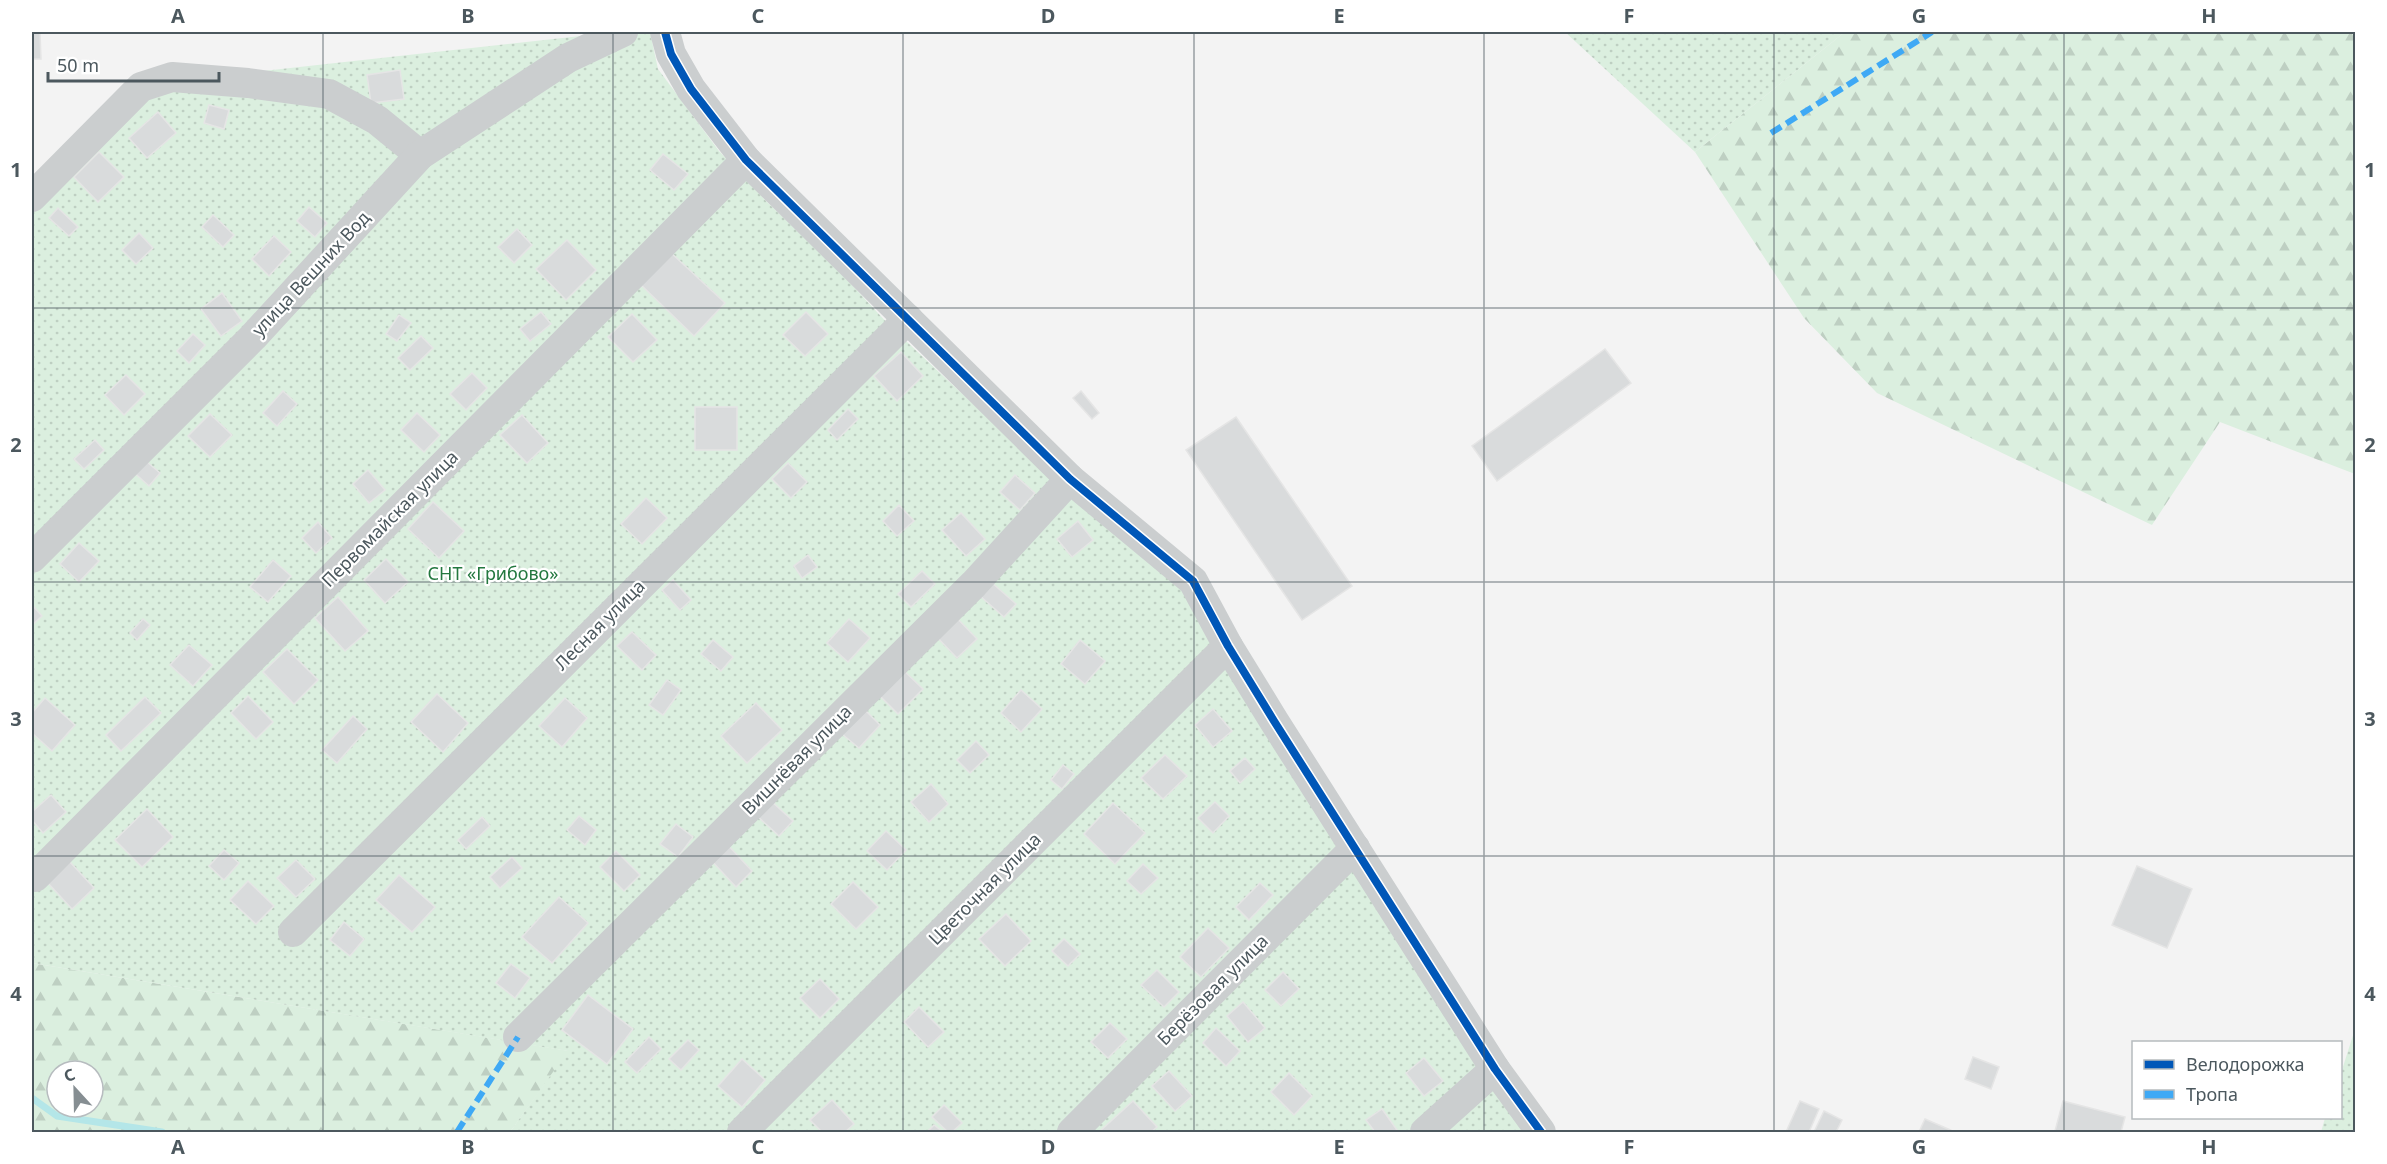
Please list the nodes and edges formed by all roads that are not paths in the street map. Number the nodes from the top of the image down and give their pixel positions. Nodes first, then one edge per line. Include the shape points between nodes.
1 (623, 32) edge
2 (665, 32) edge
3 (420, 155) junction
4 (746, 160) junction
5 (32, 197) edge
6 (908, 319) junction
7 (1070, 479) junction
8 (32, 558) edge
9 (1228, 646) junction
10 (1355, 848) junction
11 (34, 878) dead end
12 (293, 932) dead end
13 (518, 1037) dead end
14 (1496, 1069) junction
15 (742, 1132) edge
16 (1072, 1132) edge
17 (1425, 1132) edge
18 (1541, 1132) edge

1 - 3 street, улица Вешних Вод via 568,58
2 - 4 street via 671,54 691,89
3 - 5 street via 377,120 329,94 172,77 141,87
3 - 8 street, улица Вешних Вод via 253,337
4 - 6 street
4 - 11 street, Первомайская улица
6 - 7 street
6 - 12 street, Лесная улица
7 - 9 street via 1193,581
7 - 13 street, Вишнёвая улица via 974,584
9 - 10 street
9 - 15 street, Цветочная улица
10 - 14 street
10 - 16 street, Берёзовая улица
14 - 17 street
14 - 18 street

